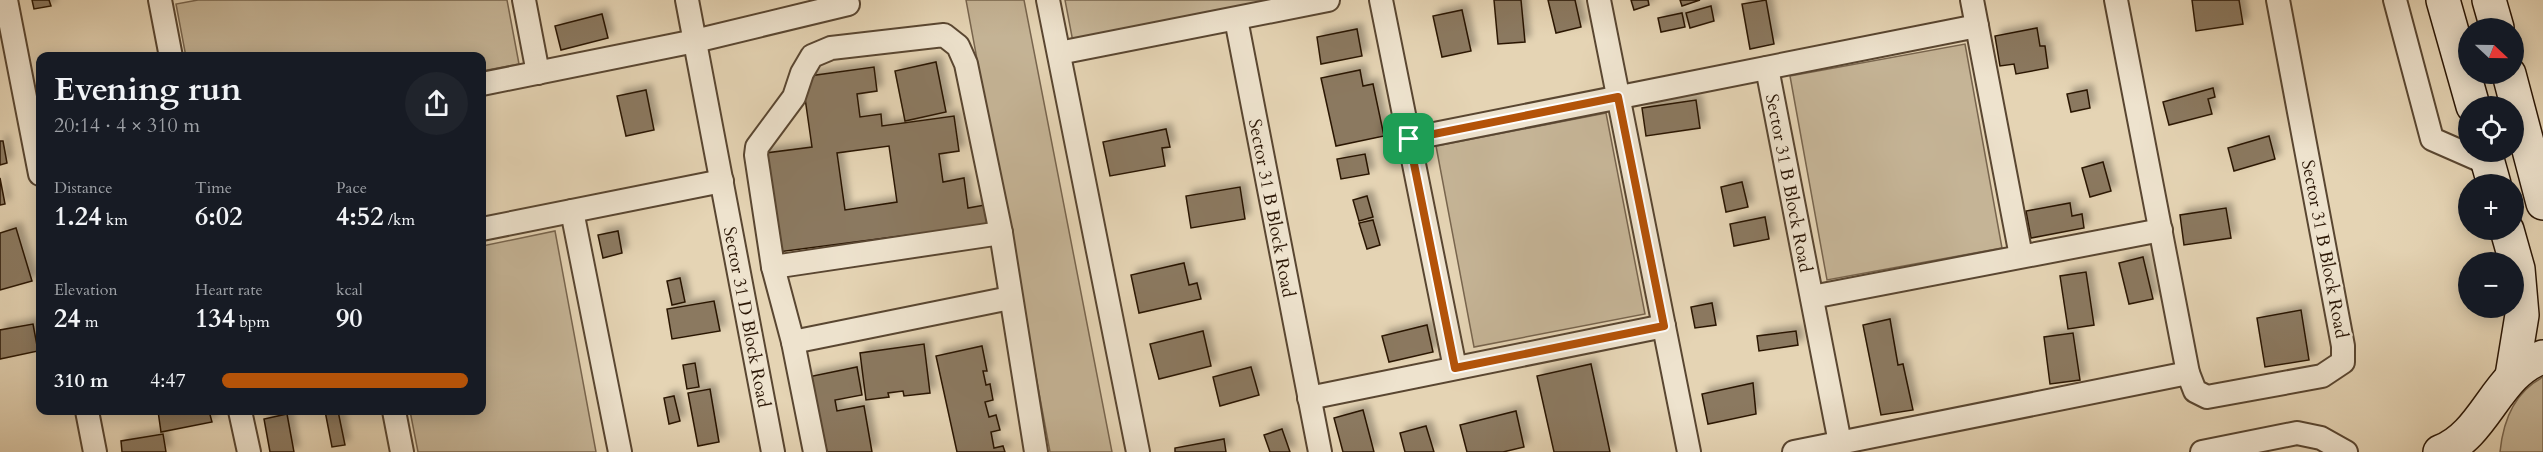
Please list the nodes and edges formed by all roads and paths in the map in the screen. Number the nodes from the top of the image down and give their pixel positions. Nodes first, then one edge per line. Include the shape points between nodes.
1 (6, 0) edge
2 (160, 0) edge
3 (524, 0) edge
4 (687, 0) edge
5 (1048, 0) edge
6 (1328, 0) edge
7 (1381, 0) edge
8 (1599, 0) edge
9 (1972, 0) edge
10 (2116, 0) edge
11 (2278, 0) edge
12 (2395, 0) edge
13 (2443, 0) edge
14 (2489, 0) edge
15 (854, 1) edge
16 (2494, 18) edge
17 (1236, 19) junction
18 (1977, 26) junction
19 (695, 41) junction
20 (170, 52) edge
21 (1059, 53) junction
22 (1767, 68) junction
23 (538, 73) junction
24 (486, 83) edge
25 (2512, 84) edge
26 (2470, 96) edge
27 (1618, 97) junction
28 (1409, 139) junction
29 (36, 154) edge
30 (2489, 167) edge
31 (722, 182) junction
32 (2543, 203) edge
33 (572, 211) junction
34 (486, 228) edge
35 (2161, 230) junction
36 (1001, 233) junction
37 (2510, 240) edge
38 (2021, 256) junction
39 (773, 267) junction
40 (1812, 297) junction
41 (1010, 298) junction
42 (1664, 326) junction
43 (793, 342) junction
44 (2543, 357) edge
45 (1455, 368) junction
46 (2188, 373) junction
47 (2512, 376) junction
48 (1309, 398) junction
49 (2488, 410) junction
50 (88, 415) edge
51 (241, 415) edge
52 (395, 415) edge
53 (1840, 443) junction
54 (95, 452) edge
55 (249, 452) edge
56 (402, 452) edge
57 (620, 452) edge
58 (773, 452) edge
59 (815, 452) edge
60 (1036, 452) edge
61 (1138, 452) edge
62 (1320, 452) edge
63 (1689, 452) edge
64 (1794, 452) edge
65 (2202, 452) edge
66 (2346, 452) edge
67 (2440, 452) edge
68 (2481, 452) edge

1 - 29 street
2 - 20 street
3 - 23 street
4 - 19 street, Sector 31 D Block Road
5 - 21 street
6 - 17 street
7 - 28 street
8 - 27 street
9 - 18 street
10 - 35 street, Sector 31 B Block Road
11 - 46 street, Sector 31 B Block Road via 2343,362 2322,376 2222,396 2207,397 2195,391
12 - 30 street via 2432,140
13 - 26 street
14 - 16 street
15 - 19 street
17 - 21 street
17 - 48 street, Sector 31 B Block Road
18 - 22 street, Sector 31 B Block Road
18 - 38 street
19 - 23 street
19 - 31 street, Sector 31 D Block Road
21 - 61 street
22 - 27 street, Sector 31 B Block Road
22 - 40 street, Sector 31 B Block Road
23 - 24 street
25 - 32 street
27 - 28 street, Sector 31 B Block Road
27 - 42 street
28 - 45 street
31 - 33 street
31 - 58 street, Sector 31 D Block Road
33 - 34 street
33 - 57 street
35 - 38 street, Sector 31 B Block Road
35 - 46 street, Sector 31 B Block Road
36 - 39 street
36 - 39 street via 966,64 958,46 944,35 831,48 812,56 794,97 757,147
36 - 41 street
37 - 47 street via 2518,269 2522,315
38 - 40 street, Sector 31 B Block Road
39 - 43 street
40 - 53 street, Sector 31 B Block Road
41 - 43 street
41 - 60 street
42 - 45 street
42 - 63 street
43 - 59 street
44 - 47 street
45 - 48 street
46 - 53 street
47 - 49 street
48 - 62 street, Sector 31 B Block Road
49 - 67 street via 2454,447
49 - 68 street
50 - 54 street
51 - 55 street
52 - 56 street
53 - 64 street
65 - 66 street via 2297,433 2321,438

